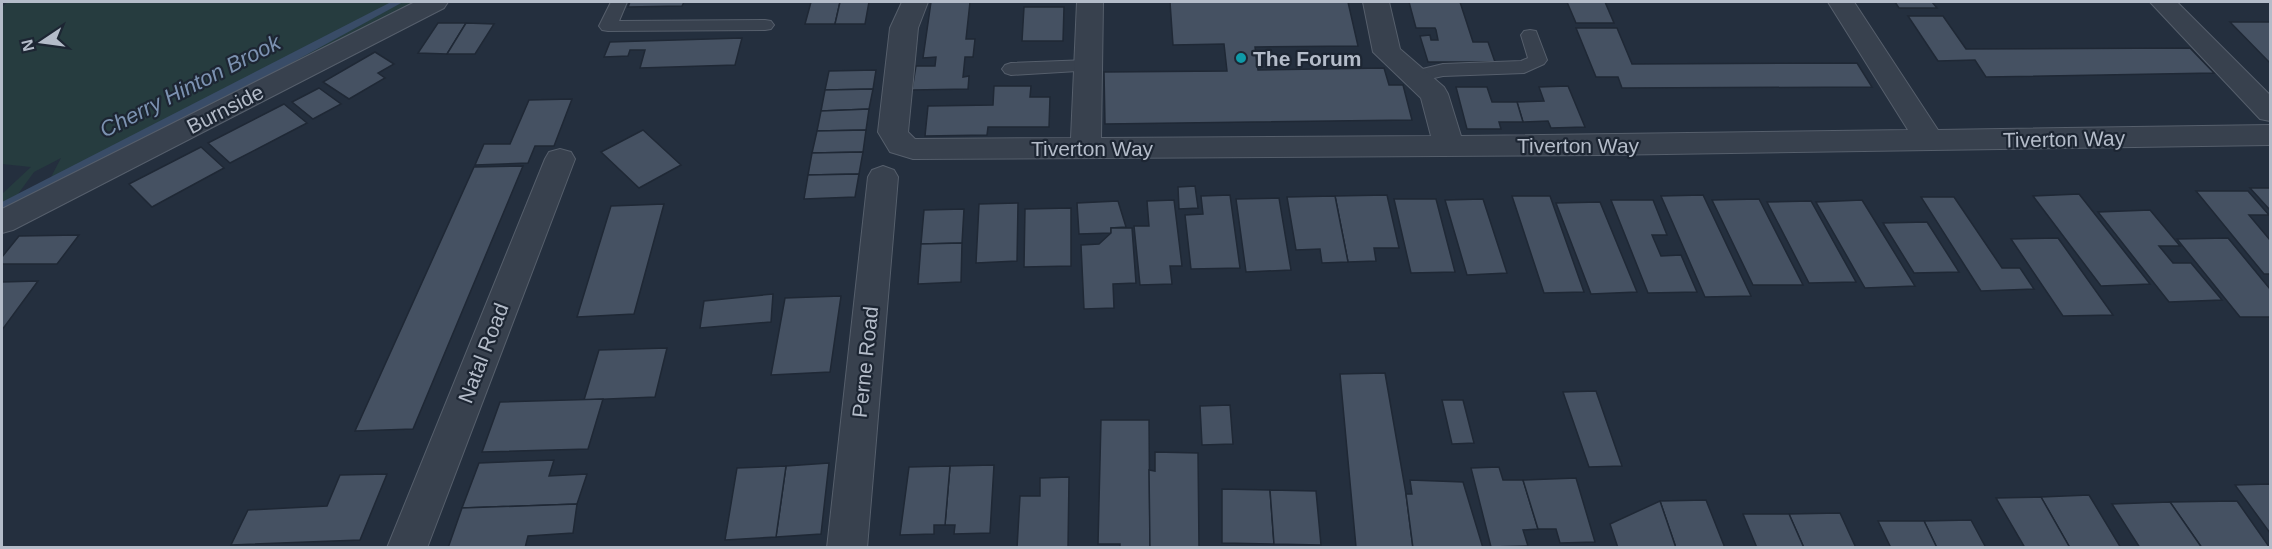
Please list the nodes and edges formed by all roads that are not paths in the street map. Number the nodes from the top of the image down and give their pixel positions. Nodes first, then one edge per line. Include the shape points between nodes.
1 (435, 2) edge
2 (619, 2) edge
3 (915, 2) edge
4 (1090, 2) edge
5 (1376, 2) edge
6 (1841, 2) edge
7 (2163, 2) edge
8 (765, 25) dead end
9 (1530, 35) dead end
10 (1088, 66) junction
11 (1011, 69) dead end
12 (1416, 76) junction
13 (2271, 112) edge
14 (2271, 135) edge
15 (1930, 141) junction
16 (1449, 146) junction
17 (1086, 148) junction
18 (560, 159) dead end
19 (884, 177) dead end
20 (8, 219) edge
21 (407, 548) edge
22 (847, 548) edge

1 - 20 street, Burnside
2 - 8 lane via 608,26
3 - 17 street, Tiverton Way via 904,28 893,132 900,145 913,149
4 - 10 street
5 - 12 street via 1387,52
6 - 15 street
7 - 13 street
9 - 12 lane via 1538,60 1524,67 1443,70
10 - 11 lane
10 - 17 street
12 - 16 street via 1434,94
14 - 15 street, Tiverton Way
15 - 16 street, Tiverton Way
16 - 17 street, Tiverton Way
18 - 21 street, Natal Road
19 - 22 street, Perne Road

